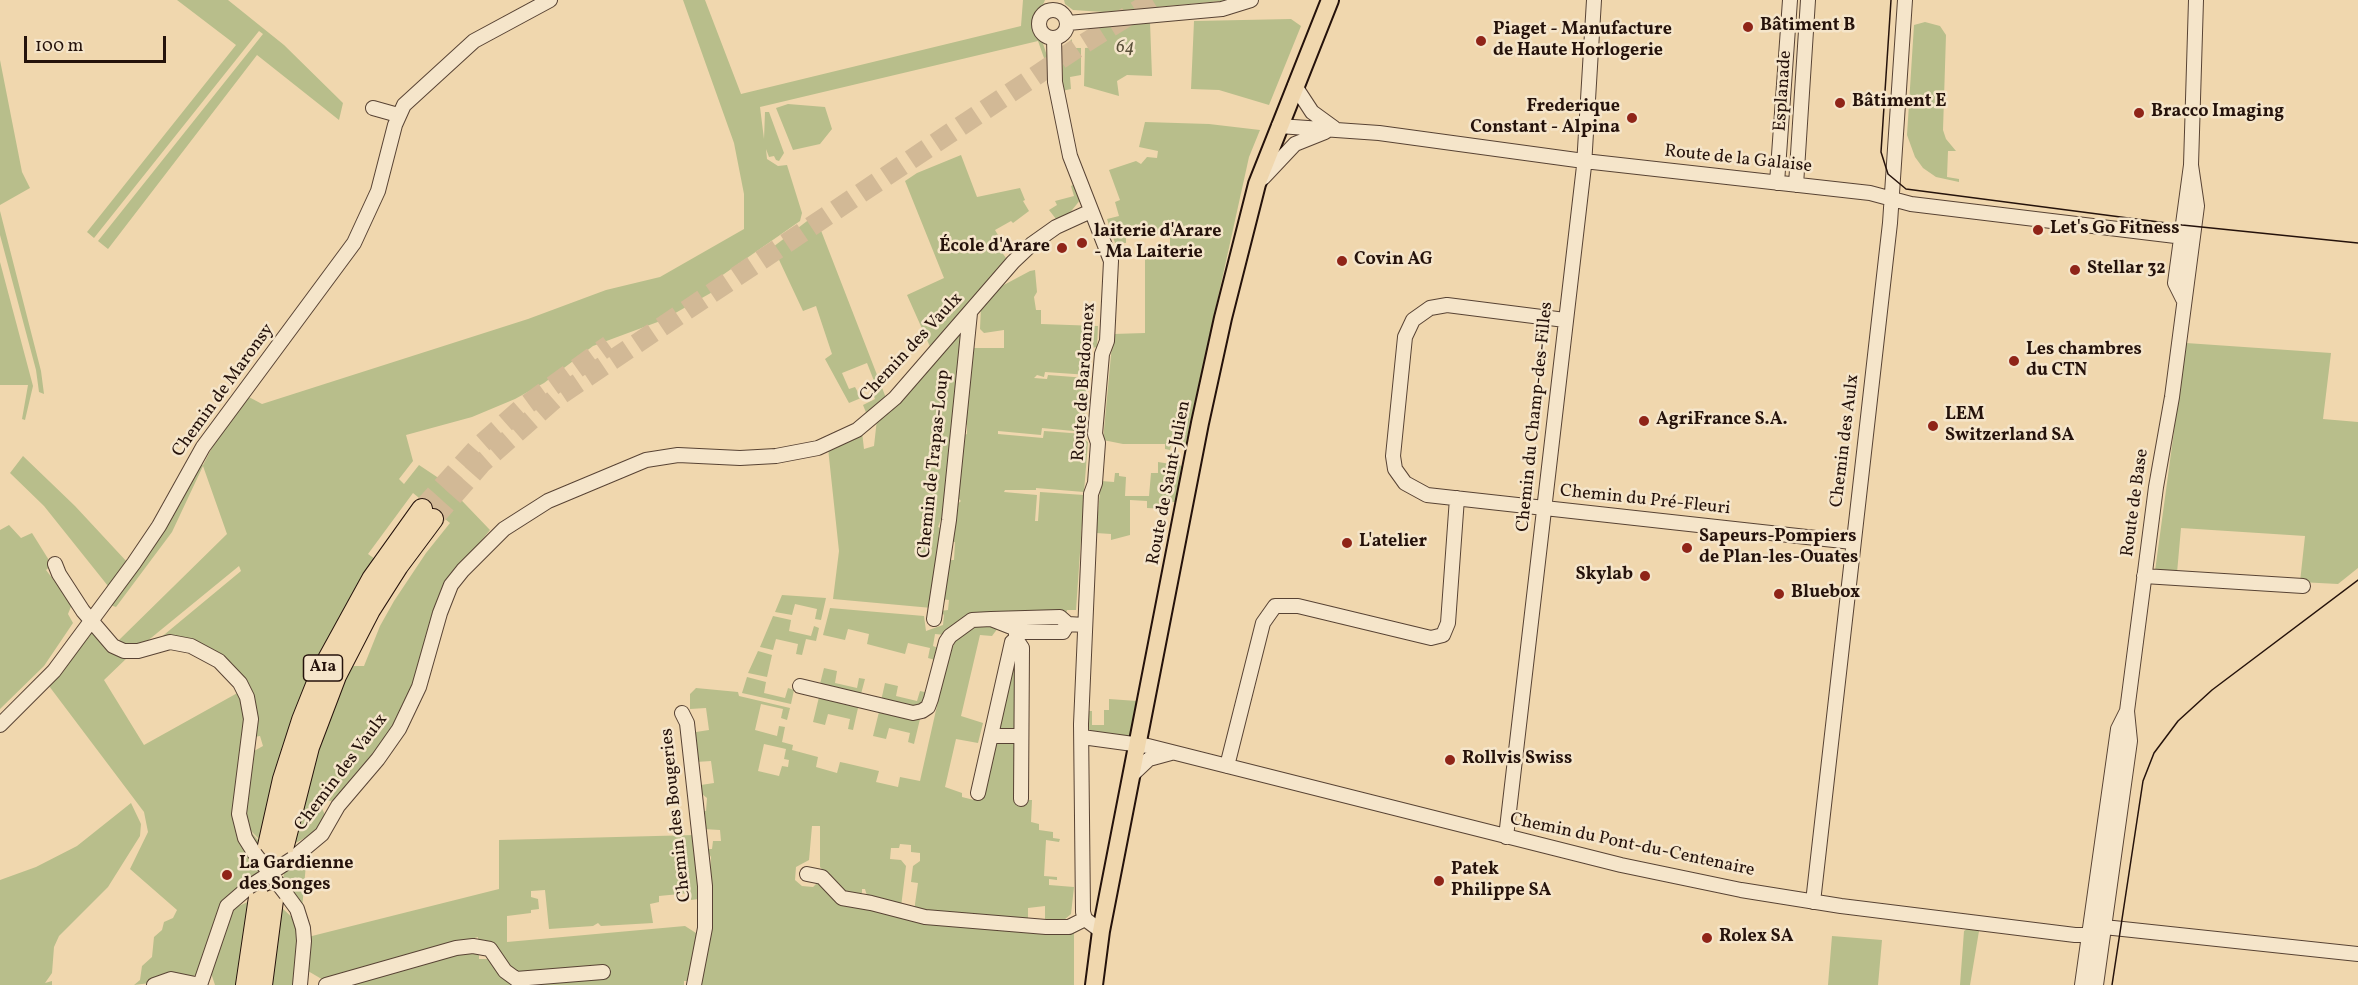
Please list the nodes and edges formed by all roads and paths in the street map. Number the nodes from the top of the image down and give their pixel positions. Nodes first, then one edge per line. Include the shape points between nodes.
1 (550, 0) edge
2 (1251, 0) edge
3 (1330, 0) edge
4 (1594, 0) edge
5 (1790, 0) edge
6 (1808, 0) edge
7 (1905, 0) edge
8 (2196, 0) edge
9 (1053, 5) edge
10 (1068, 22) junction
11 (1054, 38) junction
12 (1295, 86) junction
13 (372, 108) dead end
14 (398, 115) junction
15 (1279, 126) junction
16 (1336, 129) junction
17 (1584, 161) junction
18 (1777, 183) junction
19 (1257, 184) junction
20 (1796, 185) junction
21 (1891, 199) junction
22 (1091, 211) junction
23 (2186, 238) junction
24 (970, 313) junction
25 (1565, 320) junction
26 (1457, 498) junction
27 (1544, 507) junction
28 (428, 514) tunnel mouth
29 (1852, 542) junction
30 (55, 564) dead end
31 (2144, 576) junction
32 (2302, 586) dead end
33 (934, 619) dead end
34 (991, 619) junction
35 (91, 621) junction
36 (1084, 625) junction
37 (1066, 628) junction
38 (1016, 635) junction
39 (800, 686) dead end
40 (2127, 711) junction
41 (682, 713) dead end
42 (0, 725) edge
43 (991, 736) junction
44 (1021, 736) junction
45 (1082, 737) junction
46 (1138, 745) junction
47 (1174, 753) junction
48 (1227, 766) junction
49 (1132, 775) junction
50 (978, 793) dead end
51 (1021, 798) dead end
52 (1506, 837) junction
53 (275, 852) junction
54 (271, 873) junction
55 (807, 874) dead end
56 (267, 894) junction
57 (1813, 902) junction
58 (1085, 919) junction
59 (2090, 919) junction
60 (2104, 927) junction
61 (1101, 932) junction
62 (2089, 935) junction
63 (2102, 944) junction
64 (2358, 954) edge
65 (603, 972) dead end
66 (301, 981) edge
67 (154, 985) edge
68 (200, 985) edge
69 (246, 985) edge
70 (262, 985) edge
71 (324, 985) edge
72 (694, 985) edge
73 (1094, 985) edge
74 (2082, 985) edge
75 (2096, 985) edge

1 - 14 street via 474,41 415,93
2 - 10 street via 1222,9
3 - 12 main road, Route de Saint-Julien
4 - 17 street, Chemin du Champ-des-Filles
5 - 18 street, Esplanade
6 - 20 street, Esplanade
7 - 21 street, Chemin des Aulx
8 - 23 street, Route de Base
9 - 10 street, Route de Bardonnex
9 - 11 street, Route de Bardonnex via 1043,13 1039,25 1044,34
10 - 11 street via 1063,34
11 - 22 street, Route de Bardonnex via 1059,105 1070,156
12 - 15 main road, Route de Saint-Julien
12 - 16 street via 1312,112
13 - 14 street
14 - 35 street, Chemin de Maronsy via 378,191 354,243 203,447 147,544
15 - 16 street, Route de la Galaise
15 - 19 main road, Route de Saint-Julien
16 - 17 street, Route de la Galaise
16 - 19 street via 1295,144
17 - 18 street, Route de la Galaise
17 - 25 street, Chemin du Champ-des-Filles
18 - 20 street, Route de la Galaise
19 - 46 main road, Route de Saint-Julien via 1205,399
20 - 21 street, Route de la Galaise
21 - 23 street, Route de la Galaise
21 - 29 street, Chemin des Aulx
22 - 24 street, Chemin des Vaulx via 1056,227 1032,244
22 - 36 street, Route de Bardonnex via 1108,252 1111,281 1095,434 1095,483 1090,494
23 - 31 street, Route de Base via 2175,283 2183,299 2172,397
24 - 33 street, Chemin de Trapas-Loup via 949,520
24 - 53 street, Chemin des Vaulx via 895,398 866,424 842,438 818,448 776,456 678,455 646,460 548,501 504,529 451,585 419,687 399,729 378,759 338,806 322,834
25 - 26 street, Chemin du Pré-Fleuri via 1441,305 1421,313 1410,324 1405,337 1393,463 1400,478 1415,491
25 - 27 street, Chemin du Champ-des-Filles
26 - 27 street, Chemin du Pré-Fleuri
26 - 48 street via 1448,623 1443,635 1431,638 1298,606 1275,606 1263,623
27 - 29 street, Chemin du Pré-Fleuri
27 - 52 street, Chemin du Champ-des-Filles
28 - 53 highway, A1a via 372,579 322,670 283,779
29 - 57 street, Chemin des Aulx
30 - 35 street
31 - 32 street
31 - 40 street, Route de Base
34 - 37 street via 1060,617
34 - 38 street
34 - 39 street via 972,620 950,636 931,699 922,711 913,713
35 - 42 street, Chemin de Maronsy via 42,685
35 - 53 street via 118,649 138,651 170,642 191,646 219,661 240,683 251,719 239,814 245,838
36 - 37 street
36 - 45 street, Route de Bardonnex
37 - 38 street
38 - 43 street
38 - 44 street via 1022,648
40 - 59 street, Route de Base via 2118,729
40 - 60 street, Route de Base via 2130,741
41 - 72 street, Chemin des Bougeries via 687,723 705,886 705,928
43 - 44 street
43 - 50 street
44 - 51 street
45 - 46 street
45 - 58 street, Route de Bardonnex
46 - 47 street, Chemin du Pont-du-Centenaire
46 - 49 main road, Route de Saint-Julien
47 - 48 street, Chemin du Pont-du-Centenaire
47 - 49 street via 1149,759
48 - 52 street, Chemin du Pont-du-Centenaire
49 - 61 main road, Route de Saint-Julien
52 - 57 street, Chemin du Pont-du-Centenaire via 1621,865
53 - 54 street, bridge
53 - 54 street, Chemin des Vaulx, bridge
54 - 56 street, Chemin des Vaulx, bridge
54 - 56 street, bridge
55 - 58 street via 822,877 842,898 925,917 1046,927 1069,927
56 - 66 street via 300,915
56 - 68 street, Chemin des Vaulx via 226,906
56 - 69 highway
56 - 70 highway
57 - 62 street, Chemin du Pont-du-Centenaire
58 - 61 street
59 - 60 street
59 - 62 street, Route de Base
60 - 62 street
60 - 63 street, Route de Base
60 - 64 street
61 - 73 main road, Route de Saint-Julien
62 - 63 street
62 - 74 street, Route de Base
63 - 75 street, Route de Base
65 - 71 street via 516,979 505,971 490,949 473,945
66 - 71 street
67 - 68 street via 171,979

